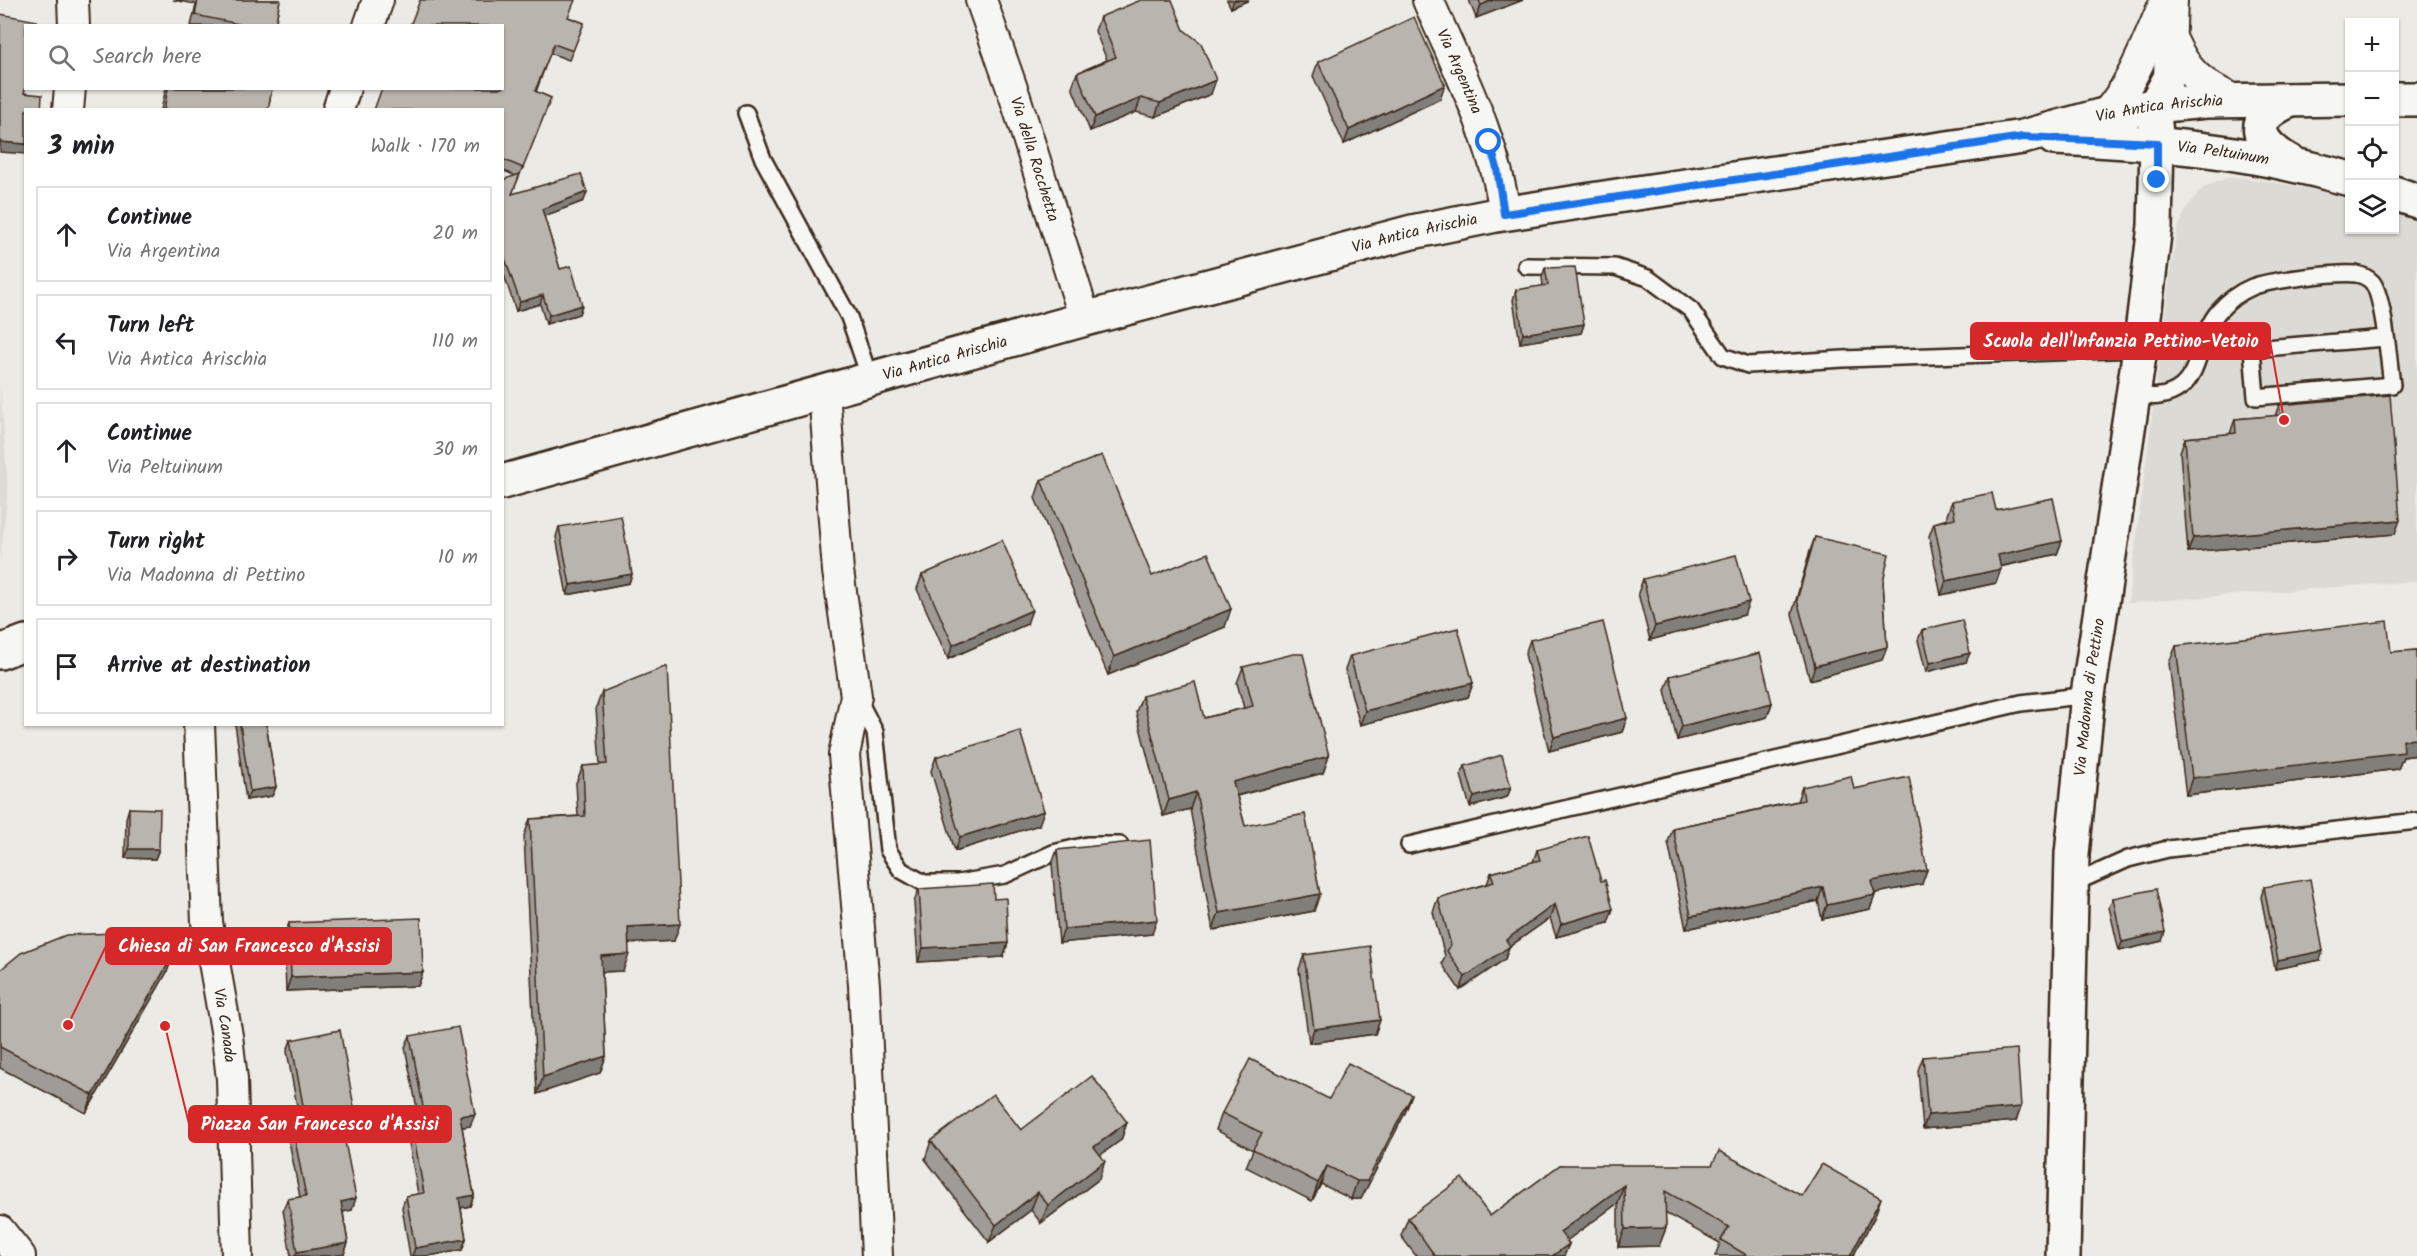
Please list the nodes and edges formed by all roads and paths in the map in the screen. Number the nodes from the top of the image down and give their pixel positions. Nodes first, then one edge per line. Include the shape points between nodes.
1 (73, 0) edge
2 (378, 0) edge
3 (981, 0) edge
4 (1428, 0) edge
5 (2166, 0) edge
6 (2172, 0) edge
7 (74, 24) edge
8 (370, 24) edge
9 (2159, 41) junction
10 (70, 90) edge
11 (344, 90) edge
12 (2345, 99) edge
13 (2399, 99) edge
14 (2417, 99) edge
15 (2234, 100) junction
16 (2290, 100) junction
17 (2153, 106) junction
18 (68, 108) edge
19 (339, 108) edge
20 (746, 113) dead end
21 (2104, 115) junction
22 (2023, 137) junction
23 (2157, 143) junction
24 (2293, 163) junction
25 (2345, 178) edge
26 (2399, 195) edge
27 (2417, 201) edge
28 (1504, 214) junction
29 (1526, 266) dead end
30 (1085, 319) junction
31 (2385, 338) junction
32 (2140, 349) junction
33 (870, 379) junction
34 (824, 392) junction
35 (2133, 395) junction
36 (504, 481) edge
37 (24, 643) edge
38 (0, 652) edge
39 (2088, 695) junction
40 (856, 696) junction
41 (199, 726) edge
42 (2417, 821) edge
43 (1119, 845) edge
44 (1409, 845) dead end
45 (2072, 884) junction
46 (0, 1231) edge
47 (2062, 1254) edge
48 (20, 1256) edge
49 (237, 1256) edge
50 (878, 1256) edge

1 - 7 street
2 - 8 street
3 - 30 street, Via della Rocchetta
4 - 28 street, Via Argentina via 1489,142
5 - 9 street
6 - 9 street
9 - 15 street via 2180,57 2202,84
9 - 17 street via 2169,77
9 - 21 street
10 - 18 street
11 - 19 street
12 - 16 main road, Via Antica Arischia
13 - 14 main road
15 - 16 main road, Via Antica Arischia
15 - 17 main road, Via Antica Arischia
16 - 24 main road via 2270,111 2260,128 2273,153
17 - 21 main road, Via Antica Arischia
17 - 23 main road, Via Madonna di Pettino
20 - 33 lane via 763,159 849,317
21 - 22 main road, Via Antica Arischia
22 - 23 main road, Via Peltuinum
22 - 28 main road, Via Antica Arischia
23 - 24 main road, Via Peltuinum
23 - 32 main road, Via Madonna di Pettino via 2155,226
24 - 25 main road, Via Peltuinum
26 - 27 main road
28 - 30 main road, Via Antica Arischia via 1335,251
29 - 32 lane via 1615,267 1648,278 1691,310 1723,356 1748,365
30 - 33 main road, Via Antica Arischia
31 - 31 lane via 2252,350 2256,397 2392,385
31 - 35 lane via 2378,293 2363,276 2348,274 2261,283 2238,294 2212,320 2193,373 2180,388 2162,397
32 - 35 main road, Via Madonna di Pettino
33 - 34 main road, Via Antica Arischia
34 - 36 main road, Via Antica Arischia
34 - 40 street via 838,572
35 - 39 main road, Via Madonna di Pettino
37 - 38 main road
39 - 44 lane via 2020,703
39 - 45 main road, Via Madonna di Pettino
40 - 43 lane via 875,732 888,850 901,870 924,883 958,883 1005,874 1053,853 1087,845
40 - 50 street via 844,755 864,985
41 - 49 street, Via Canada via 207,922 232,1079
42 - 45 lane via 2168,849 2128,859
45 - 47 main road, Via Madonna di Pettino
46 - 48 street

